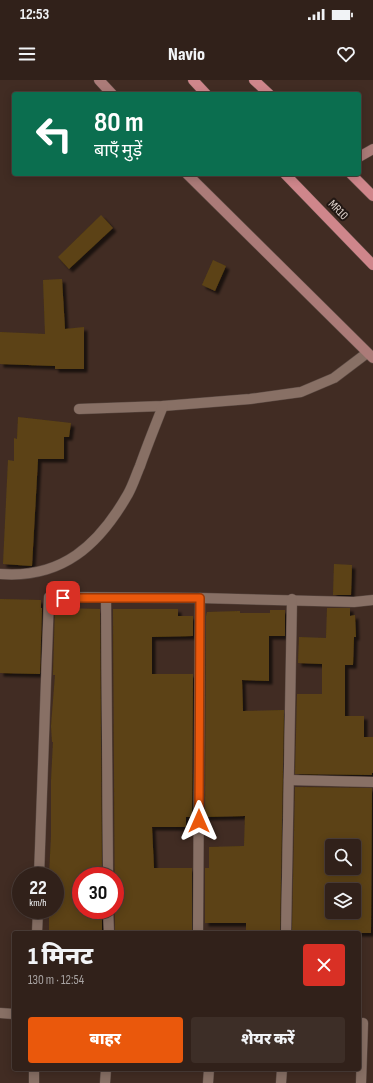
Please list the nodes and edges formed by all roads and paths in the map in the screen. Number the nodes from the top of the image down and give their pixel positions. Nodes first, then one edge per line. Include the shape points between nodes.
1 (99, 80) edge
2 (193, 80) edge
3 (254, 80) edge
4 (110, 92) edge
5 (204, 92) edge
6 (266, 92) edge
7 (373, 149) edge
8 (361, 156) edge
9 (189, 176) edge
10 (286, 176) edge
11 (354, 176) edge
12 (373, 196) edge
13 (373, 264) edge
14 (370, 356) edge
15 (163, 406) junction
16 (79, 409) dead end
17 (0, 574) edge
18 (106, 598) junction
19 (200, 598) junction
20 (292, 599) junction
21 (373, 600) edge
22 (289, 780) junction
23 (373, 782) edge
24 (39, 867) edge
25 (108, 867) edge
26 (38, 919) edge
27 (108, 919) edge
28 (38, 931) edge
29 (109, 931) edge
30 (198, 931) edge
31 (286, 931) edge
32 (0, 1013) edge
33 (12, 1014) edge
34 (365, 1022) edge
35 (34, 1071) edge
36 (106, 1071) edge
37 (209, 1071) edge
38 (282, 1071) edge
39 (34, 1083) edge
40 (105, 1083) edge
41 (208, 1083) edge
42 (281, 1083) edge
43 (361, 1083) edge

1 - 4 street
2 - 5 main road
3 - 6 main road
7 - 8 street
9 - 14 street
10 - 13 main road, MR10
11 - 12 main road
14 - 15 street via 334,378 301,392
15 - 16 street
15 - 17 street via 129,493 101,534 72,559 46,571
18 - 19 street
18 - 24 street via 48,598
18 - 25 street
19 - 20 street
19 - 30 street
20 - 21 street via 354,602
20 - 22 street
22 - 23 street
22 - 31 street
26 - 28 street
27 - 29 street
32 - 33 street
34 - 43 street
35 - 39 street
36 - 40 street
37 - 41 street
38 - 42 street

